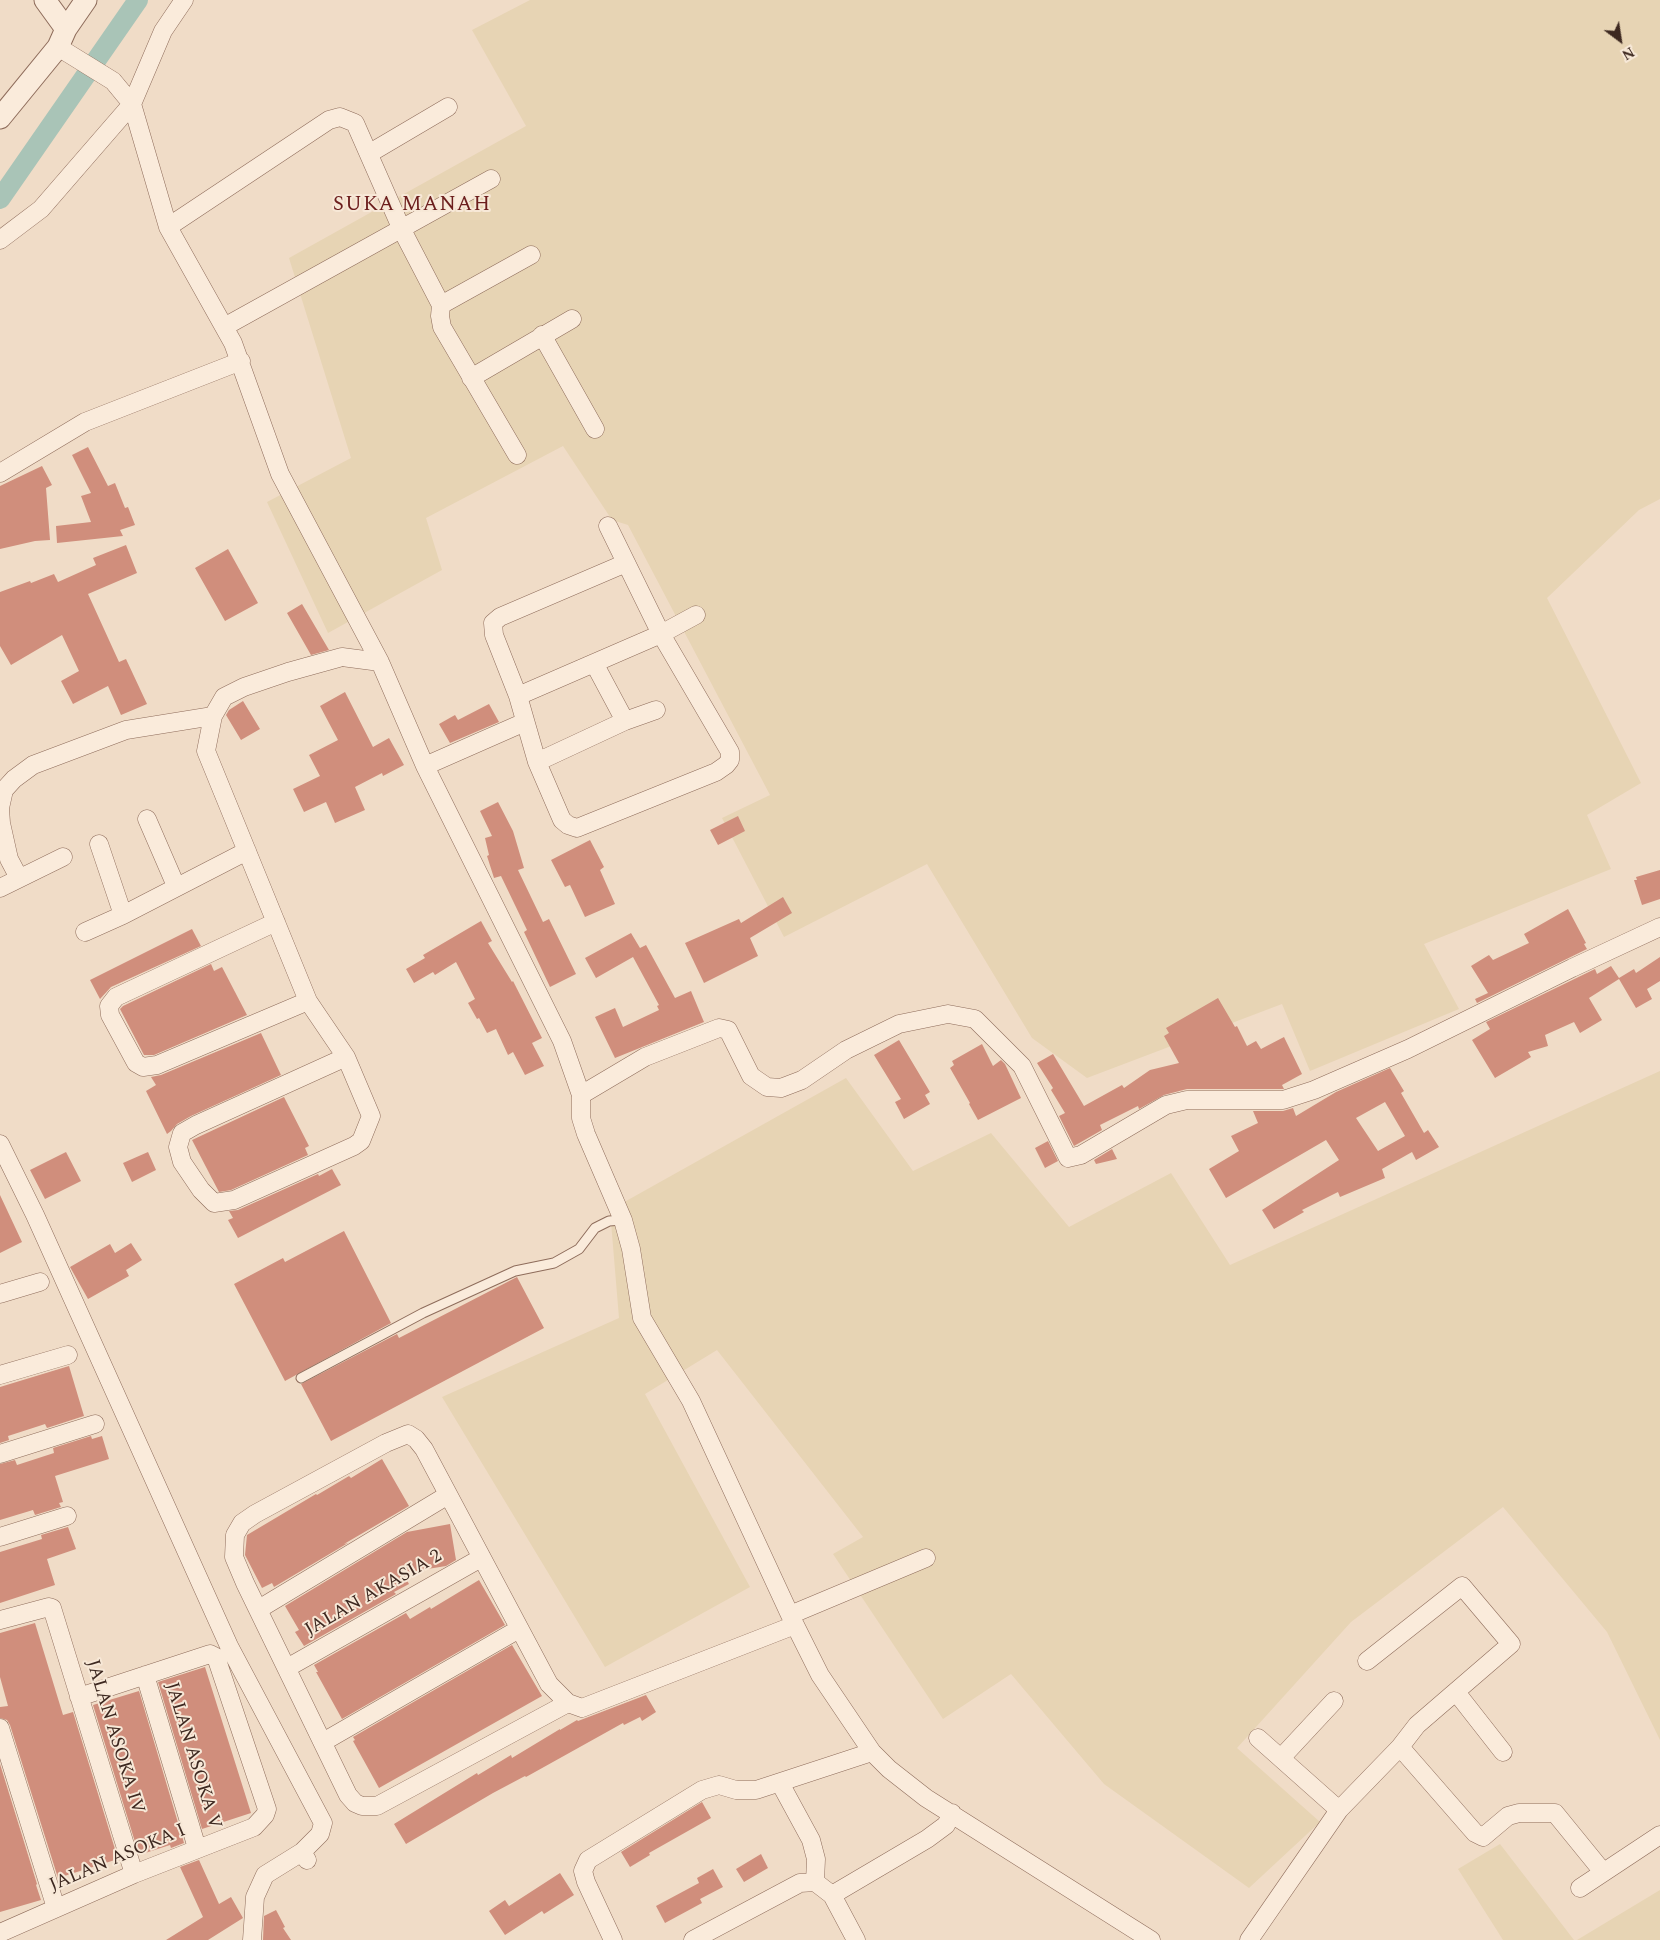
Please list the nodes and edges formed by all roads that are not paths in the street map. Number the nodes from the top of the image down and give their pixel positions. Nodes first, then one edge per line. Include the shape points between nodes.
1 (45, 0) edge
2 (86, 0) edge
3 (184, 0) edge
4 (62, 38) junction
5 (132, 104) junction
6 (448, 107) dead end
7 (0, 118) edge
8 (370, 153) junction
9 (491, 179) dead end
10 (168, 227) junction
11 (402, 230) junction
12 (0, 240) edge
13 (531, 255) dead end
14 (441, 305) junction
15 (572, 319) dead end
16 (224, 326) junction
17 (542, 336) junction
18 (240, 361) junction
19 (471, 378) junction
20 (595, 429) dead end
21 (517, 454) dead end
22 (0, 473) edge
23 (608, 526) dead end
24 (626, 563) junction
25 (696, 615) dead end
26 (661, 634) junction
27 (380, 662) junction
28 (594, 663) junction
29 (518, 696) junction
30 (656, 710) dead end
31 (213, 716) junction
32 (526, 722) junction
33 (625, 722) junction
34 (537, 762) junction
35 (425, 766) junction
36 (147, 819) dead end
37 (99, 844) dead end
38 (247, 851) junction
39 (63, 857) dead end
40 (19, 878) junction
41 (176, 886) junction
42 (0, 888) edge
43 (123, 915) junction
44 (276, 922) junction
45 (1660, 927) edge
46 (85, 932) dead end
47 (308, 1001) junction
48 (346, 1057) junction
49 (581, 1095) junction
50 (0, 1144) edge
51 (623, 1220) junction
52 (40, 1282) dead end
53 (0, 1294) edge
54 (68, 1355) dead end
55 (0, 1375) edge
56 (301, 1378) dead end
57 (95, 1424) dead end
58 (0, 1454) edge
59 (448, 1495) junction
60 (67, 1516) dead end
61 (0, 1536) edge
62 (481, 1558) junction
63 (926, 1558) dead end
64 (259, 1609) junction
65 (0, 1620) edge
66 (792, 1620) junction
67 (520, 1629) junction
68 (1367, 1661) dead end
69 (288, 1668) junction
70 (145, 1675) junction
71 (1456, 1692) junction
72 (79, 1697) junction
73 (1334, 1701) dead end
74 (568, 1702) junction
75 (0, 1728) edge
76 (1258, 1738) dead end
77 (323, 1742) junction
78 (1400, 1747) junction
79 (872, 1752) junction
80 (1503, 1752) dead end
81 (1281, 1758) junction
82 (780, 1783) junction
83 (1339, 1810) junction
84 (952, 1813) junction
85 (1660, 1835) edge
86 (197, 1848) junction
87 (1603, 1872) junction
88 (134, 1874) junction
89 (815, 1882) junction
90 (1580, 1888) dead end
91 (832, 1895) junction
92 (56, 1908) junction
93 (0, 1933) edge
94 (252, 1940) edge
95 (613, 1940) edge
96 (693, 1940) edge
97 (856, 1940) edge
98 (1151, 1940) edge
99 (1249, 1940) edge

1 - 4 street
2 - 4 street
3 - 5 street via 163,31
4 - 5 street via 82,61 113,81
4 - 7 street
5 - 10 street
5 - 12 street via 42,209
6 - 8 street
8 - 10 street via 355,123 340,117 329,120
8 - 11 street
9 - 11 street
10 - 16 street
11 - 14 street
11 - 16 street
13 - 14 street
14 - 19 street via 442,327
15 - 17 street
16 - 18 street
17 - 19 street
17 - 20 street
18 - 22 street via 86,422
18 - 27 street via 280,474
19 - 21 street
23 - 24 street
24 - 26 street
24 - 29 street via 500,617 493,623 494,634
25 - 26 street
26 - 28 street
26 - 34 street via 730,752 726,765 716,772 577,828 562,820
27 - 31 street via 342,657 288,672 224,697
27 - 35 street
28 - 29 street
28 - 33 street
29 - 32 street
30 - 33 street
31 - 38 street via 206,751
31 - 40 street via 126,730 33,765 14,778 4,790 0,808 6,849
32 - 34 street
32 - 35 street
33 - 34 street
35 - 49 street via 562,1041
36 - 41 street
37 - 43 street
38 - 41 street
38 - 44 street
39 - 40 street
40 - 42 street
41 - 43 street
43 - 46 street
44 - 47 street
44 - 47 street via 116,997 109,1006 110,1015 136,1063 143,1067 158,1065
45 - 49 street via 1408,1049 1314,1090 1283,1100 1187,1100 1166,1105 1081,1155 1068,1158 1022,1066 975,1019 948,1014 899,1024 846,1050 802,1080 781,1088 766,1087 751,1076 728,1030 719,1028 645,1057
47 - 48 street
48 - 48 street via 371,1116 361,1140 234,1200 214,1203 182,1162 178,1147 182,1133
49 - 51 street via 586,1134
50 - 94 street via 229,1646 323,1823 320,1834 305,1856 265,1875 255,1896
51 - 56 lane via 609,1221 595,1228 579,1249 554,1263 515,1271 423,1313
51 - 66 street via 642,1318 691,1401
52 - 53 street
54 - 55 street
57 - 58 street
59 - 62 street
59 - 64 street
59 - 64 street via 424,1449 408,1434 391,1440 255,1514 242,1523 235,1535 234,1557
60 - 61 street
62 - 67 street
62 - 69 street, JALAN AKASIA 2
63 - 66 street
64 - 69 street
65 - 72 street, JALAN ASOKA IV via 52,1608
66 - 74 street via 582,1708
66 - 79 street via 820,1675
67 - 74 street via 548,1684
67 - 77 street
68 - 71 street via 1462,1586 1511,1644
69 - 77 street
70 - 72 street
70 - 86 street, JALAN ASOKA V
70 - 86 street, JALAN ASOKA I via 210,1654 216,1657 266,1809 254,1827
71 - 78 street via 1416,1725
71 - 80 street
72 - 88 street, JALAN ASOKA IV
73 - 81 street
74 - 77 street via 378,1806 362,1806 348,1795
75 - 92 street
76 - 81 street
78 - 83 street
78 - 87 street via 1475,1833 1483,1837 1508,1816 1519,1813 1555,1812
79 - 82 street
79 - 84 street via 926,1798
81 - 83 street
82 - 89 street via 811,1840 816,1859
82 - 95 street via 756,1790 736,1790 719,1785 702,1790 588,1860 583,1870 586,1882
83 - 99 street
84 - 91 street via 946,1825 928,1840
84 - 98 street
85 - 87 street
86 - 88 street, JALAN ASOKA I
87 - 90 street
88 - 92 street, JALAN ASOKA I
89 - 91 street
89 - 96 street via 800,1882
91 - 97 street
92 - 93 street, JALAN ASOKA I

